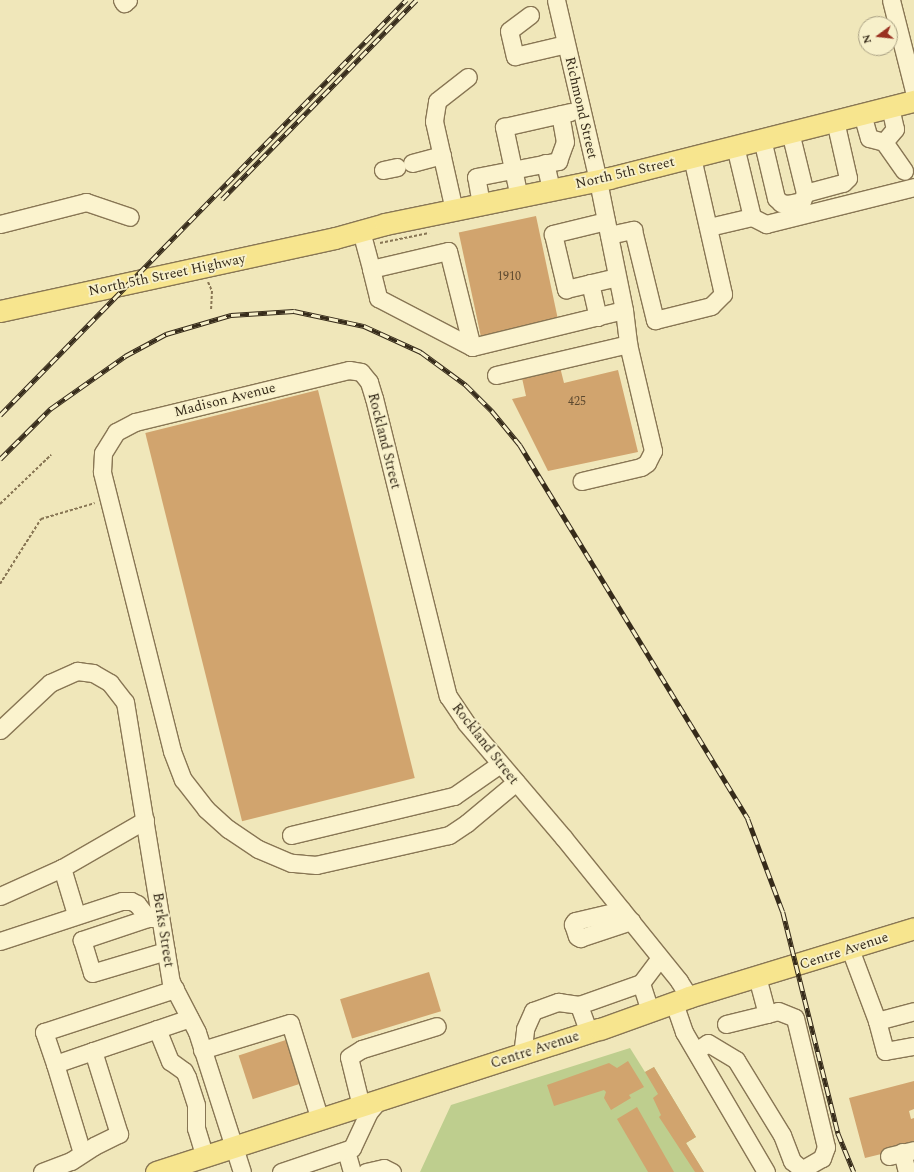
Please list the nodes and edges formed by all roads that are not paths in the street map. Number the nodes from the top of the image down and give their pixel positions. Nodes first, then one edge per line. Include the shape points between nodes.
1 (122, 0) edge
2 (128, 0) edge
3 (556, 0) edge
4 (892, 0) edge
5 (530, 15) dead end
6 (566, 44) junction
7 (468, 78) dead end
8 (914, 91) edge
9 (914, 101) edge
10 (890, 107) junction
11 (582, 109) junction
12 (560, 114) junction
13 (862, 114) junction
14 (834, 121) junction
15 (790, 132) junction
16 (762, 139) junction
17 (884, 142) junction
18 (735, 146) junction
19 (442, 155) junction
20 (692, 157) junction
21 (545, 163) junction
22 (397, 167) dead end
23 (513, 170) junction
24 (909, 170) edge
25 (598, 181) junction
26 (911, 187) edge
27 (551, 190) junction
28 (805, 193) junction
29 (519, 196) junction
30 (481, 204) junction
31 (454, 210) junction
32 (752, 217) junction
33 (130, 218) dead end
34 (0, 224) edge
35 (708, 227) junction
36 (608, 228) junction
37 (360, 231) junction
38 (335, 238) joint
39 (371, 269) junction
40 (617, 277) junction
41 (590, 283) junction
42 (624, 310) junction
43 (0, 311) edge
44 (598, 317) junction
45 (628, 344) junction
46 (472, 347) junction
47 (361, 372) joint
48 (496, 375) dead end
49 (582, 481) dead end
50 (0, 730) edge
51 (500, 764) junction
52 (516, 782) junction
53 (145, 820) junction
54 (291, 835) dead end
55 (62, 868) junction
56 (0, 896) edge
57 (76, 914) junction
58 (154, 918) junction
59 (914, 928) edge
60 (0, 941) edge
61 (850, 949) junction
62 (166, 951) junction
63 (660, 958) junction
64 (757, 977) junction
65 (641, 984) junction
66 (175, 989) junction
67 (682, 1000) junction
68 (579, 1005) junction
69 (650, 1011) junction
70 (914, 1011) edge
71 (767, 1014) junction
72 (190, 1018) junction
73 (877, 1021) junction
74 (726, 1024) dead end
75 (438, 1026) dead end
76 (157, 1030) junction
77 (589, 1033) junction
78 (914, 1046) edge
79 (202, 1050) junction
80 (93, 1051) junction
81 (696, 1051) junction
82 (522, 1055) junction
83 (55, 1064) junction
84 (370, 1104) junction
85 (220, 1106) junction
86 (198, 1114) junction
87 (320, 1120) junction
88 (233, 1148) junction
89 (346, 1151) junction
90 (82, 1153) junction
91 (902, 1153) edge
92 (205, 1157) junction
93 (314, 1167) edge
94 (804, 1171) edge
95 (42, 1172) edge
96 (156, 1172) edge
97 (242, 1172) edge
98 (281, 1172) edge
99 (352, 1172) edge
100 (366, 1172) edge
101 (392, 1172) edge
102 (766, 1172) edge
103 (907, 1172) edge

1 - 2 street via 124,3
3 - 6 street, Richmond Street
4 - 8 street
5 - 6 street via 509,31 515,56
6 - 11 street, Richmond Street
7 - 19 street via 436,101 434,121
9 - 10 main road, North 5th Street
10 - 13 main road, North 5th Street
10 - 17 street via 895,129
11 - 12 street
11 - 25 street, Richmond Street
12 - 21 street via 566,142 558,160
12 - 23 street via 504,127
13 - 14 main road, North 5th Street
13 - 17 street via 869,138
14 - 15 main road, North 5th Street
14 - 28 street via 848,178 843,183
15 - 16 main road, North 5th Street
15 - 28 street
16 - 18 main road, North 5th Street
16 - 28 street via 776,198 787,204 802,201
17 - 24 street
18 - 20 main road, North 5th Street
18 - 32 street
19 - 22 street
19 - 31 street
20 - 25 main road, North 5th Street
20 - 35 street
21 - 23 street
21 - 27 street
23 - 29 street
23 - 30 street via 476,177
24 - 26 street
25 - 27 main road, North 5th Street
25 - 36 street, Richmond Street
26 - 32 street via 766,224
27 - 29 main road, North 5th Street
29 - 30 main road, North 5th Street
30 - 31 main road, North 5th Street
31 - 37 main road, North 5th Street
32 - 35 street
33 - 34 street via 86,202
35 - 36 street via 723,294 711,306 655,320 633,230
36 - 40 street, Richmond Street
36 - 41 street via 578,228 553,234 566,289
37 - 38 main road, North 5th Street
37 - 39 street
38 - 43 main road, North 5th Street Highway
39 - 46 street via 378,298
39 - 46 street via 448,251
40 - 41 street
40 - 42 street, Richmond Street
41 - 44 street
42 - 44 street
42 - 45 street, Richmond Street
44 - 46 street
45 - 48 street
45 - 49 street, Richmond Street via 653,452 647,463 641,467
47 - 51 street, Rockland Street via 369,382 374,398 447,691 466,723
47 - 52 street, Madison Avenue via 349,370 134,422 116,432 103,453 102,472 108,499 172,751 184,780 206,808 228,829 264,852 291,863 316,865 449,835
50 - 53 street, Berks Street via 50,683 77,671 93,673 110,683 125,702
51 - 52 street, Rockland Street
51 - 54 street via 454,796
52 - 63 street, Rockland Street
53 - 55 street
53 - 58 street, Berks Street
55 - 56 street
55 - 57 street
57 - 58 street via 130,900
57 - 60 street
58 - 62 street, Berks Street
58 - 62 street via 82,940 92,973
59 - 61 main road, Centre Avenue
61 - 64 main road, Centre Avenue
61 - 73 street
62 - 66 street, Berks Street
63 - 65 street
63 - 67 street, Rockland Street
64 - 67 main road, Centre Avenue
64 - 71 street
65 - 68 street
65 - 69 street
66 - 72 street, Berks Street
66 - 83 street via 44,1032
67 - 69 main road, Centre Avenue
67 - 81 street, Rockland Street via 684,1032
68 - 77 street
68 - 82 street via 558,1002 533,1012 524,1030
69 - 77 main road, Centre Avenue
70 - 73 street
71 - 74 street
71 - 94 street via 778,1011 795,1018 826,1147 822,1158
72 - 76 street
72 - 79 street, Berks Street
73 - 78 street via 885,1051
75 - 84 street via 362,1049 349,1057
76 - 80 street
76 - 86 street via 170,1061 184,1070
77 - 82 main road, Centre Avenue
79 - 85 street, Berks Street
79 - 87 street via 290,1023
80 - 83 street
80 - 90 street via 119,1134
81 - 94 street via 708,1043 736,1060 782,1135 792,1161
81 - 102 street, Rockland Street
82 - 84 main road, Centre Avenue
83 - 90 street
84 - 87 main road, Centre Avenue
84 - 89 street via 358,1139 352,1148
85 - 86 street
85 - 88 street, Berks Street
86 - 92 street via 196,1128
87 - 88 main road, Centre Avenue
88 - 92 main road, Centre Avenue
88 - 97 street, Berks Street
89 - 93 street
89 - 99 street
90 - 95 street via 61,1166
91 - 103 street
92 - 96 main road, Centre Avenue
93 - 98 street
100 - 101 street via 384,1168

